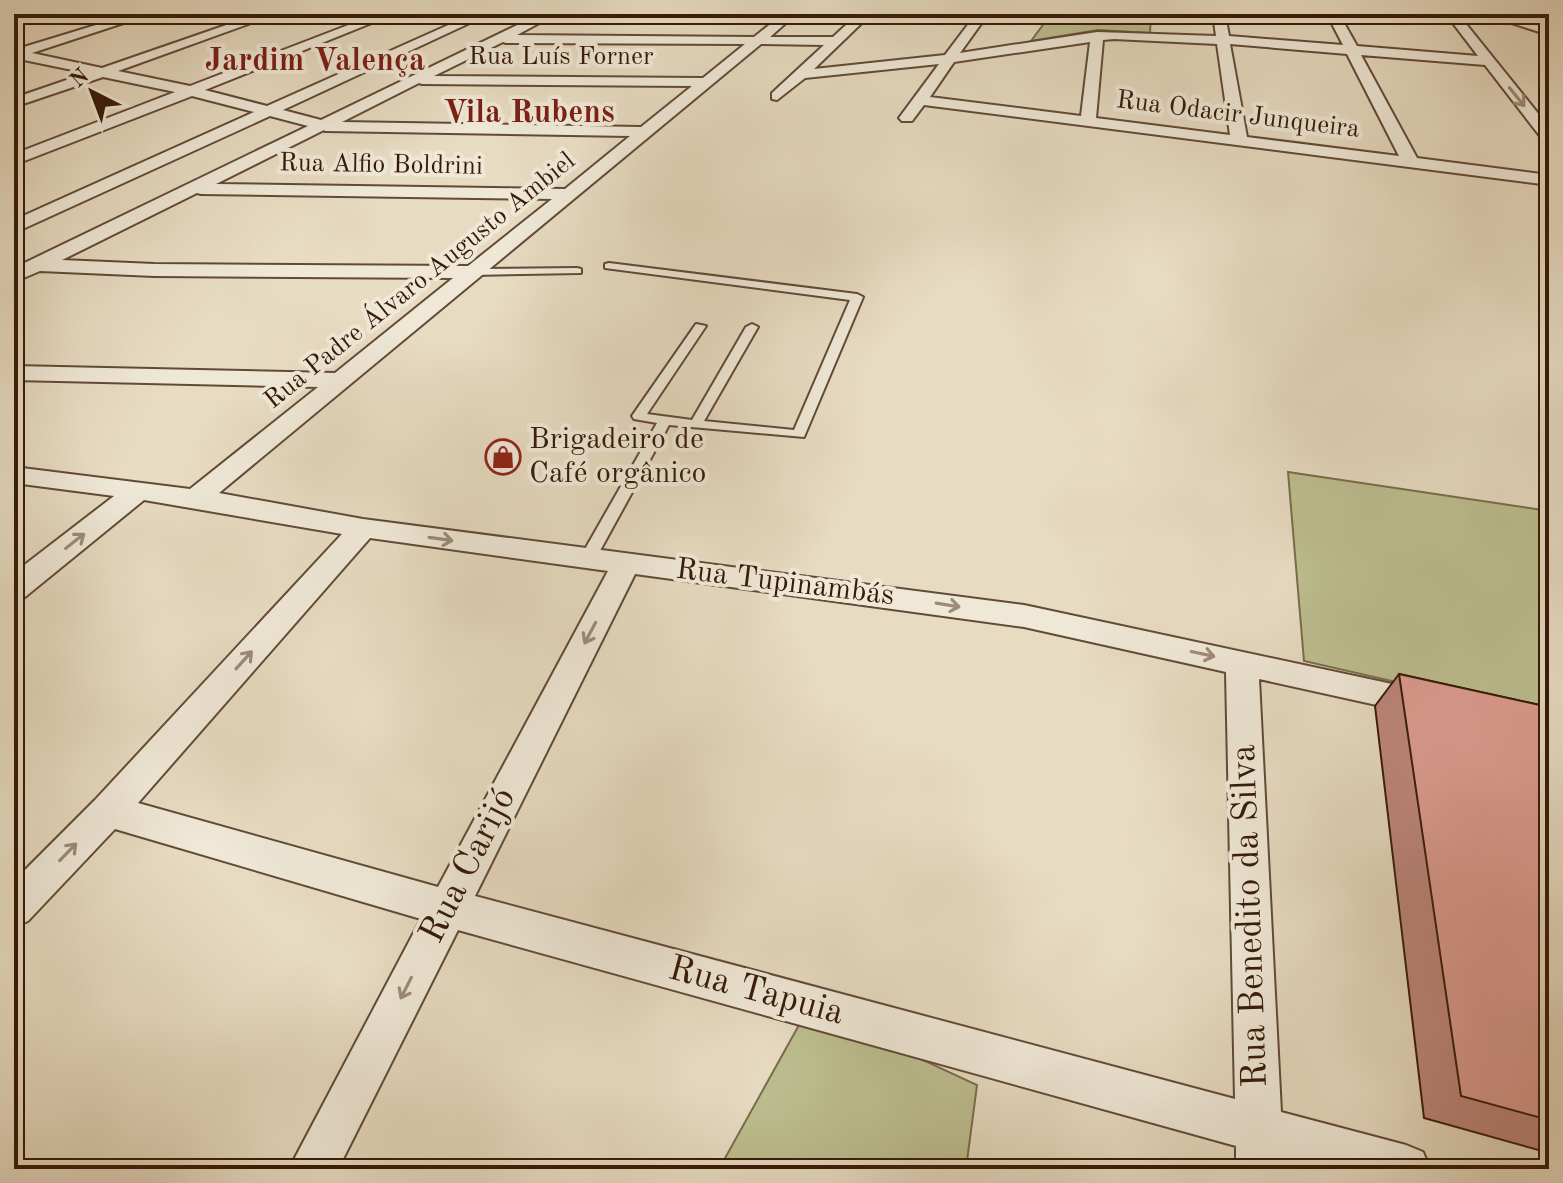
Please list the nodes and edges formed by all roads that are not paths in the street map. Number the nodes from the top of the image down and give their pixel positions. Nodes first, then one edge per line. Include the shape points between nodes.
1 (29, 14) edge
2 (145, 14) edge
3 (270, 14) edge
4 (388, 14) edge
5 (483, 14) edge
6 (550, 14) edge
7 (790, 14) edge
8 (865, 14) edge
9 (982, 14) edge
10 (1219, 14) edge
11 (1333, 14) edge
12 (1452, 14) edge
13 (1489, 14) edge
14 (14, 17) edge
15 (1549, 31) edge
16 (500, 39) junction
17 (1225, 40) junction
18 (759, 41) junction
19 (836, 41) junction
20 (1096, 41) junction
21 (1353, 50) junction
22 (15, 54) edge
23 (948, 59) junction
24 (1489, 61) junction
25 (99, 72) junction
26 (802, 74) junction
27 (416, 80) junction
28 (706, 82) junction
29 (187, 90) junction
30 (777, 96) dead end
31 (920, 100) junction
32 (14, 103) edge
33 (271, 111) junction
34 (907, 118) dead end
35 (1088, 120) junction
36 (325, 126) junction
37 (645, 132) junction
38 (1549, 137) edge
39 (1239, 139) junction
40 (14, 160) edge
41 (1410, 161) junction
42 (1549, 180) edge
43 (195, 188) junction
44 (567, 194) junction
45 (14, 227) edge
46 (14, 262) edge
47 (35, 265) junction
48 (609, 266) dead end
49 (577, 271) dead end
50 (472, 272) junction
51 (14, 276) edge
52 (700, 326) dead end
53 (752, 327) dead end
54 (14, 373) edge
55 (338, 380) junction
56 (665, 421) junction
57 (696, 424) junction
58 (14, 475) edge
59 (138, 491) junction
60 (196, 498) junction
61 (363, 528) junction
62 (588, 558) junction
63 (626, 564) junction
64 (14, 589) edge
65 (1242, 663) junction
66 (1457, 709) edge
67 (108, 811) junction
68 (14, 908) edge
69 (447, 908) junction
70 (1260, 1149) edge
71 (313, 1169) edge
72 (1406, 1169) edge

1 - 14 street
2 - 22 street
3 - 25 street
4 - 29 street
5 - 33 street
6 - 16 street
7 - 18 street, Rua Padre Álvaro Augusto Ambiel
8 - 19 street
9 - 23 street
10 - 17 street
11 - 21 street
12 - 24 street
13 - 15 street
16 - 18 street
16 - 27 street
17 - 20 street via 1141,35
17 - 21 street
17 - 39 street
18 - 19 street
18 - 28 street, Rua Padre Álvaro Augusto Ambiel
19 - 26 street
20 - 23 street via 1064,40
20 - 35 street
21 - 24 street
21 - 41 street
22 - 25 street
23 - 26 street
23 - 31 street
24 -> 38 street
25 - 29 street
25 - 32 street
26 - 30 street
27 - 28 street, Rua Luís Forner
27 - 36 street
28 - 37 street, Rua Padre Álvaro Augusto Ambiel
29 - 33 street
29 - 40 street
31 - 34 street
31 - 35 street, Rua Odacir Junqueira
33 - 36 street
33 - 45 street
35 - 39 street, Rua Odacir Junqueira
36 - 37 street
36 - 43 street
37 - 44 street, Rua Padre Álvaro Augusto Ambiel
39 - 41 street, Rua Odacir Junqueira
41 - 42 street, Rua Odacir Junqueira
43 - 44 street, Rua Alfio Boldrini
43 - 47 street
44 - 50 street, Rua Padre Álvaro Augusto Ambiel
46 - 47 street
47 - 50 street
47 - 51 street
48 - 57 lane via 857,297 799,434
49 - 50 lane
50 - 55 street, Rua Padre Álvaro Augusto Ambiel
52 - 56 lane via 639,416
53 - 57 lane
54 - 55 street
55 - 60 street, Rua Padre Álvaro Augusto Ambiel
56 - 57 lane
56 - 62 lane
58 - 59 street, Rua Tupinambás
59 - 60 street, Rua Tupinambás
64 -> 59 street
60 - 61 street, Rua Tupinambás
61 -> 62 street, Rua Tupinambás
67 -> 61 street
62 - 63 street, Rua Tupinambás
63 -> 65 street, Rua Tupinambás via 1024,616
63 -> 69 street, Rua Carijó
65 - 66 street, Rua Tupinambás
65 - 70 street, Rua Benedito da Silva
68 -> 67 street
67 - 69 street, Rua Tapuia
69 - 70 street, Rua Tapuia
69 -> 71 street, Rua Carijó
70 - 72 street, Rua Tapuia

